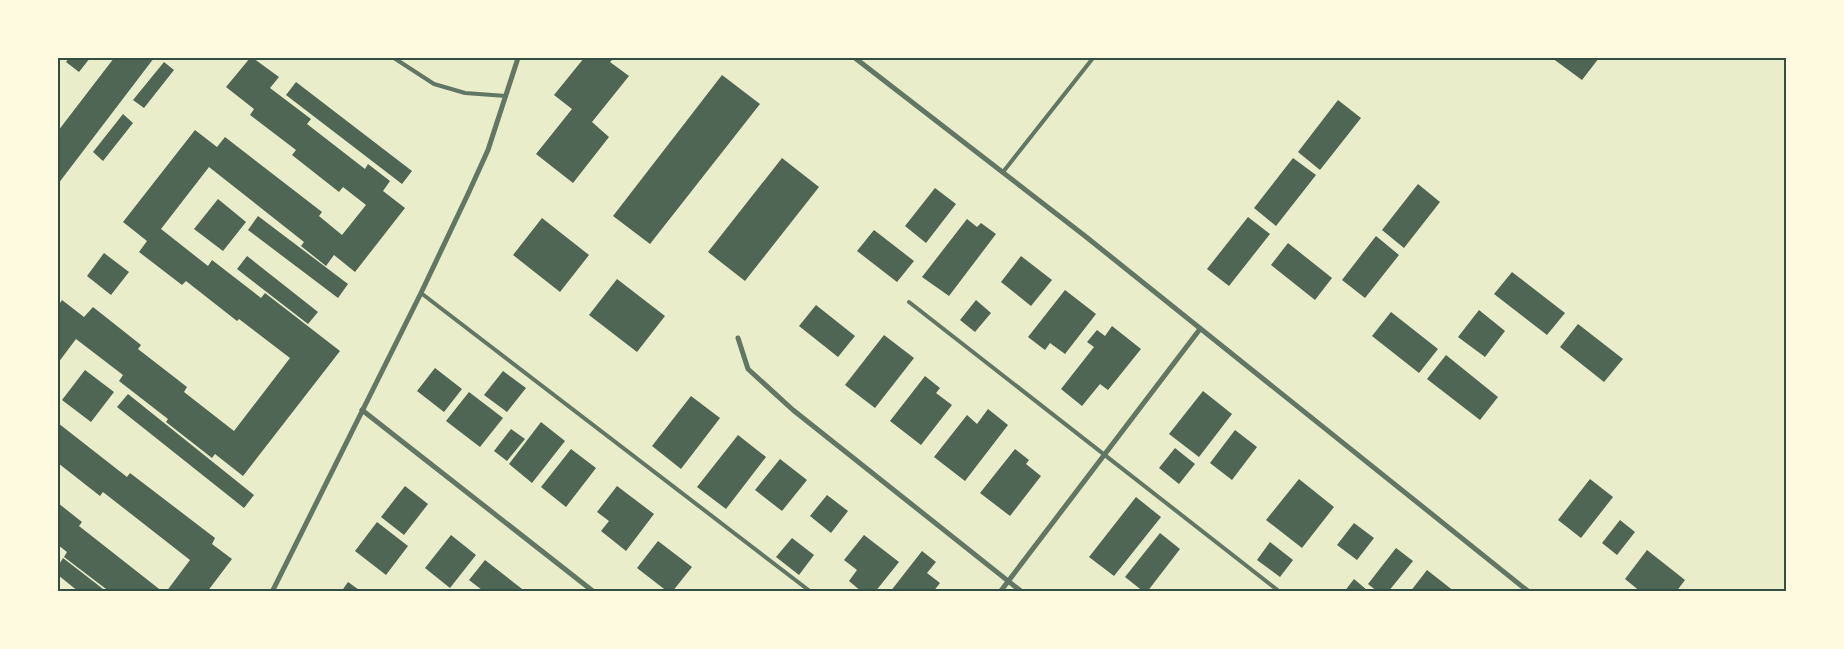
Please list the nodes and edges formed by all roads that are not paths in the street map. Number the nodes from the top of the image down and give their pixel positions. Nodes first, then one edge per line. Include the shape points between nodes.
1 (394, 58) edge
2 (518, 58) edge
3 (855, 58) edge
4 (1093, 58) edge
5 (506, 96) junction
6 (1002, 172) junction
7 (421, 293) junction
8 (909, 302) dead end
9 (1200, 329) junction
10 (738, 338) dead end
11 (362, 410) junction
12 (1105, 454) junction
13 (1008, 581) junction
14 (272, 592) edge
15 (594, 592) edge
16 (811, 592) edge
17 (1000, 592) edge
18 (1022, 592) edge
19 (1280, 592) edge
20 (1529, 592) edge

1 - 5 lane via 434,84 465,93
2 - 5 street
3 - 6 street
4 - 6 lane
5 - 7 street via 488,150
6 - 9 street
7 - 11 street
7 - 16 lane
8 - 12 lane
9 - 12 street
9 - 20 street
10 - 13 street via 748,369 794,410
11 - 14 street
11 - 15 street
12 - 13 street
12 - 19 lane
13 - 17 street
13 - 18 street

